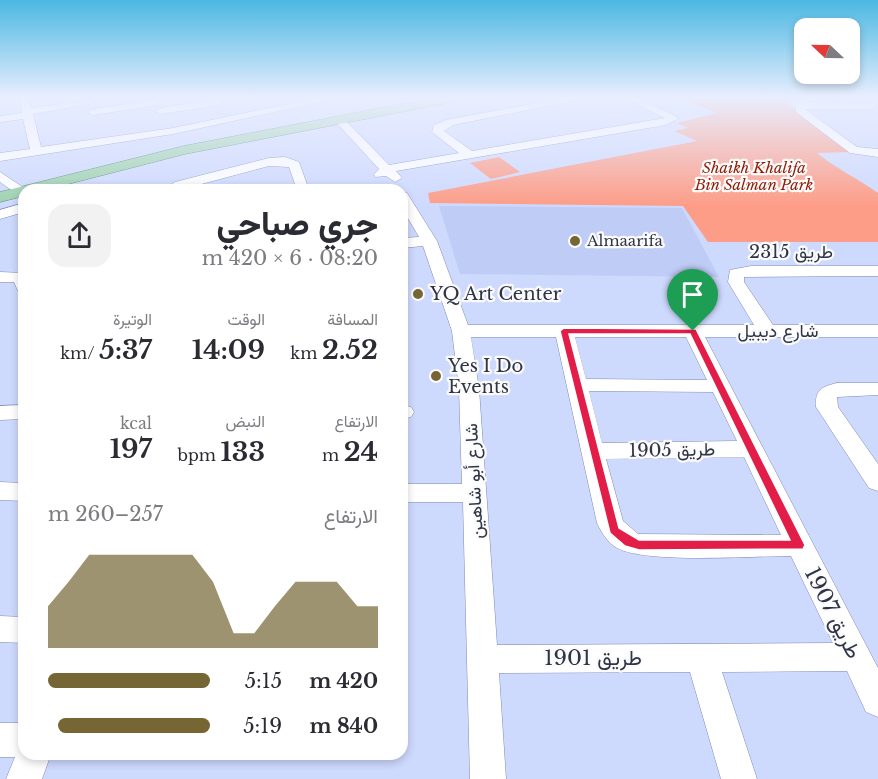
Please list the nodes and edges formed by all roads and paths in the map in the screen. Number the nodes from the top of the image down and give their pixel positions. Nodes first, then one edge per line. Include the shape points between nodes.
1 (32, 134) edge
2 (150, 134) edge
3 (285, 134) edge
4 (286, 134) edge
5 (347, 134) edge
6 (441, 134) edge
7 (595, 134) edge
8 (833, 134) edge
9 (146, 135) junction
10 (153, 146) dead end
11 (56, 148) junction
12 (36, 151) junction
13 (878, 153) edge
14 (471, 156) junction
15 (0, 158) edge
16 (61, 161) dead end
17 (425, 164) junction
18 (409, 168) junction
19 (382, 170) junction
20 (36, 184) edge
21 (75, 184) edge
22 (184, 184) edge
23 (301, 184) edge
24 (393, 184) edge
25 (401, 184) edge
26 (10, 195) edge
27 (408, 206) edge
28 (0, 215) edge
29 (429, 241) junction
30 (408, 243) edge
31 (878, 271) edge
32 (0, 277) edge
33 (18, 277) edge
34 (461, 331) junction
35 (564, 331) junction
36 (693, 331) junction
37 (767, 331) junction
38 (876, 334) edge
39 (578, 385) junction
40 (721, 386) junction
41 (878, 389) edge
42 (18, 412) edge
43 (0, 413) edge
44 (752, 449) junction
45 (592, 451) junction
46 (878, 482) edge
47 (0, 491) edge
48 (18, 492) edge
49 (408, 493) edge
50 (475, 493) junction
51 (798, 545) junction
52 (0, 629) edge
53 (18, 630) edge
54 (857, 657) junction
55 (702, 658) junction
56 (483, 659) junction
57 (878, 701) edge
58 (0, 740) edge
59 (18, 740) edge
60 (32, 760) edge
61 (24, 779) edge
62 (488, 779) edge
63 (739, 779) edge

1 - 12 street
2 - 9 street
3 - 20 main road via 184,150
4 - 21 main road
5 - 19 street, شارع أبو شاهين
6 - 14 street
7 - 14 street
8 - 13 street via 854,150
9 - 10 street
9 - 11 street via 102,145
11 - 12 street
11 - 16 street
12 - 15 street
14 - 17 street
17 - 18 street
17 - 19 street
18 - 19 street
18 - 25 street via 401,174
19 - 24 street, شارع أبو شاهين
22 - 23 street via 286,159 295,165
26 - 28 street
27 - 29 street, شارع أبو شاهين
29 - 30 street
29 - 34 street, شارع أبو شاهين
31 - 37 street, طريق 2315 via 736,274 736,282
32 - 33 street
34 - 35 street, شارع ديبيل
34 - 50 street, شارع أبو شاهين
35 - 36 street, شارع ديبيل
35 - 39 street
36 - 37 street, شارع ديبيل
36 - 40 street, طريق 1907
37 - 38 street, شارع ديبيل
39 - 40 street
39 - 45 street
40 - 44 street, طريق 1907
41 - 46 street via 837,389 826,394 827,407
42 - 43 street
44 - 45 street, طريق 1905
44 - 51 street, طريق 1907
45 - 51 street via 610,523 629,542 649,546
47 - 48 street
49 - 50 street
50 - 56 street, شارع أبو شاهين
51 - 54 street, طريق 1907
52 - 53 street
54 - 55 street, طريق 1901
54 - 57 street, طريق 1907
55 - 56 street, طريق 1901
55 - 63 street
56 - 62 street, شارع أبو شاهين
58 - 59 street
60 - 61 street

